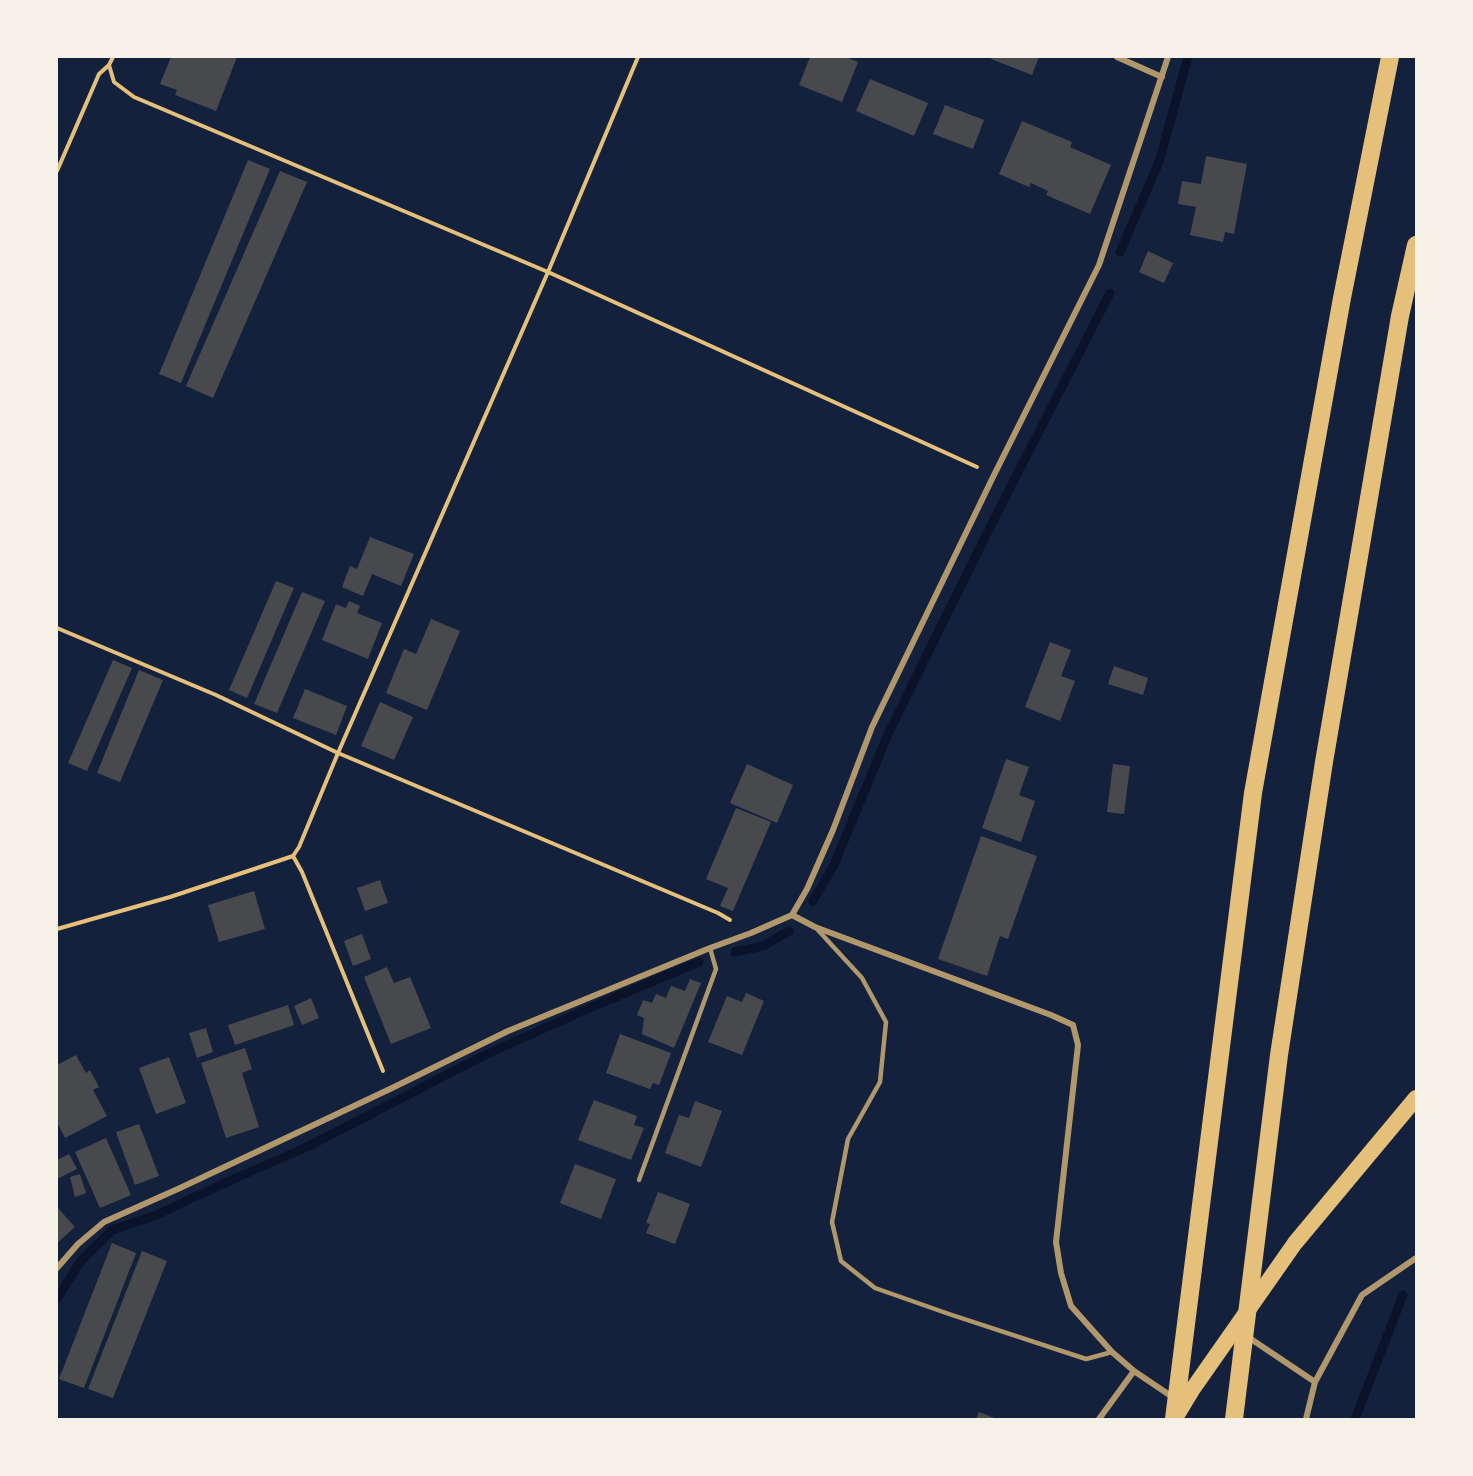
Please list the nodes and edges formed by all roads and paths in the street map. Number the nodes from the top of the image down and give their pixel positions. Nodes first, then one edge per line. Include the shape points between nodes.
1 (113, 57) edge
2 (638, 57) edge
3 (1117, 57) edge
4 (1168, 57) edge
5 (1390, 57) edge
6 (109, 65) junction
7 (1162, 76) junction
8 (57, 171) edge
9 (1416, 245) edge
10 (548, 272) junction
11 (994, 475) junction
12 (57, 628) edge
13 (338, 753) junction
14 (294, 856) junction
15 (792, 915) junction
16 (815, 927) junction
17 (57, 929) edge
18 (752, 933) junction
19 (710, 948) junction
20 (390, 1089) junction
21 (1416, 1098) edge
22 (639, 1180) dead end
23 (1416, 1258) edge
24 (57, 1268) edge
25 (1235, 1328) junction
26 (1112, 1352) junction
27 (1134, 1371) junction
28 (1316, 1382) junction
29 (1177, 1414) edge
30 (1099, 1419) edge
31 (1234, 1419) edge
32 (1306, 1419) edge

1 - 6 path
2 - 10 path
3 - 7 street
4 - 7 street
5 - 29 highway via 1253,792
6 - 8 path via 99,74
6 - 10 path via 114,82 134,97
7 - 11 street via 1099,265
9 - 31 highway via 1398,327 1328,738 1279,1055
10 - 11 path
10 - 13 path
11 - 15 street via 872,727 833,830
12 - 13 path via 216,695
13 - 14 path
13 - 18 path via 718,913
14 - 17 path
14 - 20 path
15 - 16 street
15 - 18 street
16 - 26 street via 1073,1025 1078,1045 1056,1242 1071,1306
16 - 26 lane via 862,978 886,1022 880,1082 848,1139 832,1222 841,1261 875,1288 949,1314 1086,1359
18 - 19 street
19 - 20 street via 508,1030
19 - 22 lane via 716,969
20 - 24 street via 104,1222
21 - 25 highway via 1295,1244
23 - 28 street via 1362,1295
25 - 28 street
25 - 29 highway
26 - 27 street
27 - 29 street
27 - 30 street
28 - 32 street

